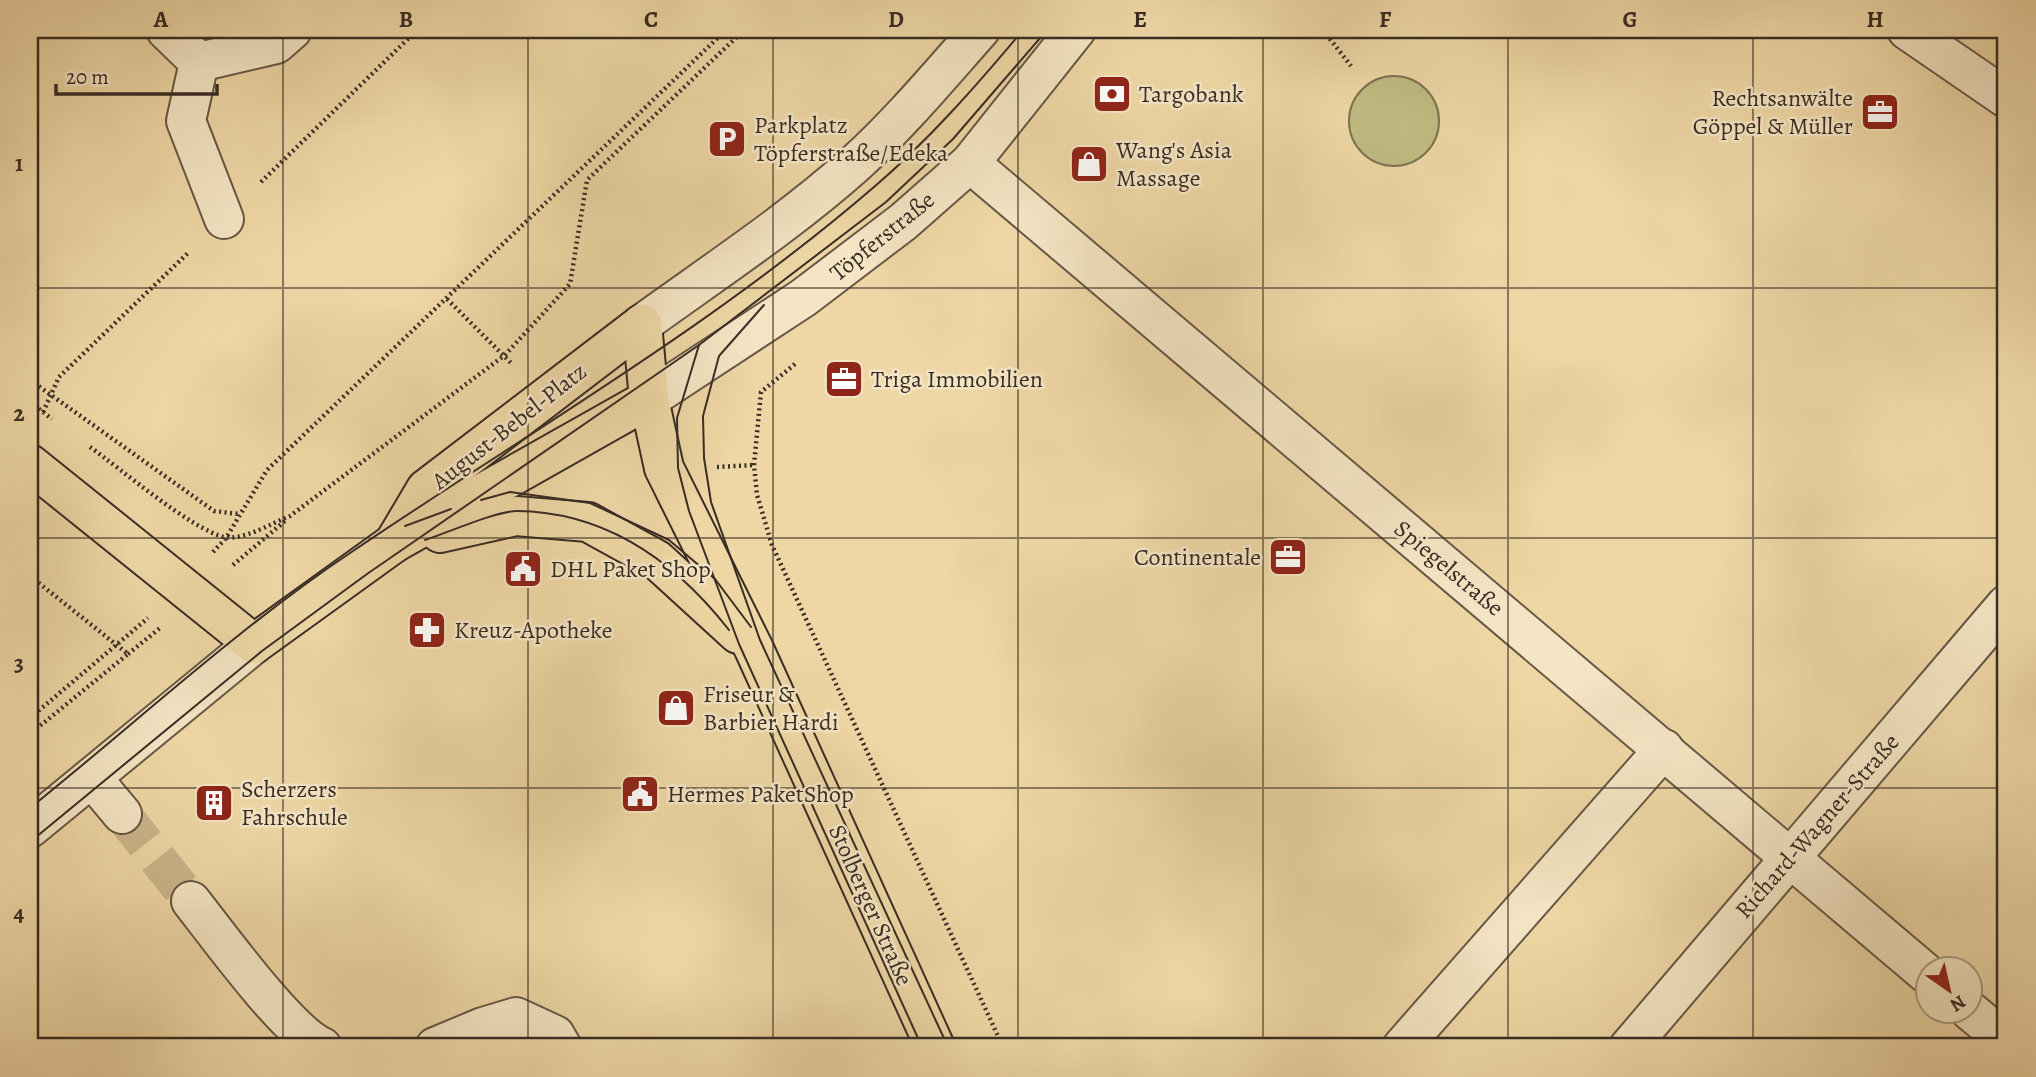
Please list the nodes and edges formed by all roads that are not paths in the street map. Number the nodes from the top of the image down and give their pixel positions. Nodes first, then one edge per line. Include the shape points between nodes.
1 (166, 30) edge
2 (292, 30) edge
3 (980, 30) edge
4 (1076, 30) edge
5 (1907, 30) edge
6 (199, 62) junction
7 (2006, 98) edge
8 (970, 163) junction
9 (223, 219) dead end
10 (642, 324) junction
11 (649, 398) junction
12 (30, 464) edge
13 (397, 542) junction
14 (2006, 605) edge
15 (254, 644) junction
16 (754, 649) junction
17 (1664, 749) junction
18 (92, 778) junction
19 (122, 814) tunnel mouth
20 (30, 828) edge
21 (1790, 856) junction
22 (191, 901) tunnel mouth
23 (1913, 962) edge
24 (1983, 1022) edge
25 (2006, 1041) edge
26 (323, 1047) edge
27 (435, 1047) edge
28 (562, 1047) edge
29 (935, 1047) edge
30 (1402, 1047) edge
31 (1629, 1047) edge

1 - 6 street
2 - 6 street via 276,44
3 - 10 street via 856,163
4 - 8 street, Töpferstraße
5 - 7 street
6 - 9 street via 186,121
8 - 11 street, Töpferstraße via 903,222 803,298
8 - 17 street, Spiegelstraße
10 - 11 main road, Stolberger Straße
10 - 13 main road, August-Bebel-Platz via 426,489
11 - 13 main road, August-Bebel-Platz
11 - 16 main road, Stolberger Straße via 664,468
12 - 15 main road
13 - 15 main road, August-Bebel-Platz
13 - 16 main road, Stolberger Straße via 516,516 588,522 657,560
14 - 21 street, Richard-Wagner-Straße
15 - 18 street, August-Bebel-Platz
16 - 29 main road, Stolberger Straße
17 - 21 street, Spiegelstraße
17 - 30 street
18 - 19 street
18 - 20 street, August-Bebel-Platz
21 - 23 street, Spiegelstraße
21 - 31 street, Richard-Wagner-Straße
22 - 26 street via 279,1008
24 - 25 street
27 - 28 street via 516,1017 555,1035

